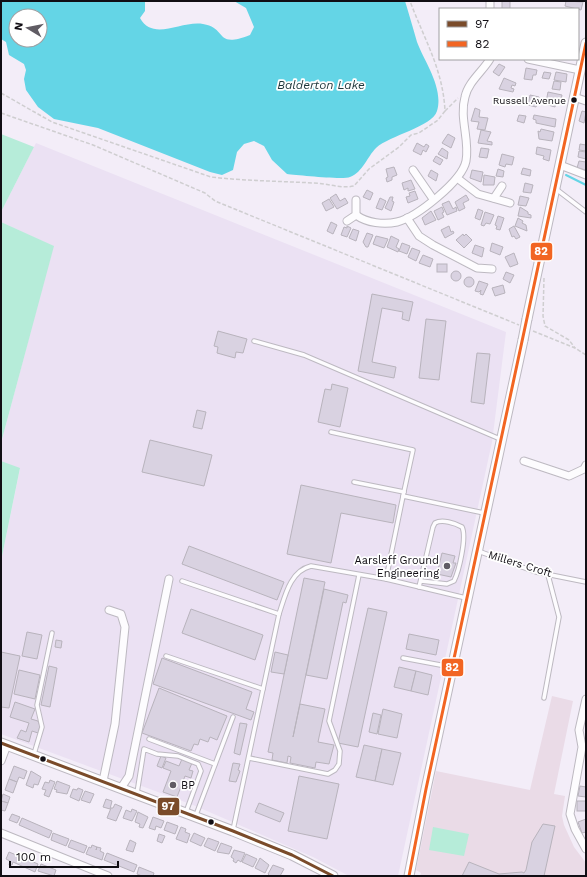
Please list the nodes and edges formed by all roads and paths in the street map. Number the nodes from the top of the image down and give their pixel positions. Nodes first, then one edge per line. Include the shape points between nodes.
1 (410, 1) edge
2 (586, 43) edge
3 (489, 60) edge
4 (533, 60) edge
5 (580, 70) junction
6 (1, 93) edge
7 (465, 97) junction
8 (574, 97) junction
9 (586, 101) edge
10 (445, 111) junction
11 (1, 113) edge
12 (560, 165) junction
13 (413, 170) dead end
14 (586, 175) edge
15 (457, 178) junction
16 (502, 186) dead end
17 (555, 189) junction
18 (494, 198) junction
19 (433, 199) junction
20 (356, 200) dead end
21 (510, 203) dead end
22 (586, 212) edge
23 (356, 215) junction
24 (407, 218) junction
25 (347, 221) dead end
26 (492, 269) dead end
27 (537, 271) junction
28 (525, 323) junction
29 (529, 329) dead end
30 (254, 342) dead end
31 (575, 348) junction
32 (586, 355) edge
33 (331, 432) dead end
34 (501, 439) junction
35 (524, 461) dead end
36 (586, 465) edge
37 (354, 482) dead end
38 (404, 494) junction
39 (485, 513) junction
40 (477, 551) junction
41 (359, 575) junction
42 (548, 575) junction
43 (169, 579) dead end
44 (386, 580) junction
45 (182, 581) dead end
46 (421, 581) junction
47 (586, 582) edge
48 (419, 587) junction
49 (467, 598) junction
50 (109, 610) dead end
51 (279, 614) junction
52 (52, 633) dead end
53 (166, 656) dead end
54 (403, 658) dead end
55 (452, 667) junction
56 (263, 689) junction
57 (544, 698) dead end
58 (586, 699) edge
59 (233, 717) dead end
60 (149, 738) dead end
61 (4, 744) edge
62 (584, 748) edge
63 (33, 755) junction
64 (248, 758) junction
65 (1, 761) edge
66 (215, 764) junction
67 (103, 781) junction
68 (121, 788) junction
69 (136, 794) junction
70 (186, 813) junction
71 (195, 816) junction
72 (233, 831) junction
73 (1, 833) edge
74 (586, 849) edge
75 (330, 875) edge
76 (108, 876) edge
77 (409, 876) edge

1 - 10 path via 425,41 436,60 444,92
2 - 5 street
3 - 7 street via 468,88
4 - 5 street
5 - 8 street
6 - 10 path via 52,122 211,177 347,187 354,186 369,169 411,135 419,133 438,120
7 - 10 path via 455,100
7 - 15 street via 466,157 465,165
8 - 9 street
8 - 12 street
11 - 28 path via 93,145 205,192 215,201
12 - 14 street
12 - 17 street
13 - 19 street
15 - 18 street via 478,194
15 - 19 street
16 - 18 street
17 - 22 lane
17 - 27 street
18 - 21 street
19 - 24 street
20 - 23 street
23 - 24 street via 374,222 397,222
23 - 25 street
24 - 26 street via 419,236 433,245 477,268
27 - 28 street
27 - 31 path via 544,276 545,326 569,340
28 - 34 street, bridge
29 - 31 path
30 - 34 lane via 304,355
31 - 32 path
33 - 38 lane via 413,450
34 - 39 street
35 - 36 street via 569,476 584,469
37 - 38 lane
38 - 39 lane
38 - 44 lane
39 - 40 street
40 - 42 lane, Millers Croft
40 - 49 street
41 - 44 lane
41 - 51 lane via 311,566 304,568 297,573 291,583
41 - 64 lane via 329,721 340,751 339,764 328,774
42 - 47 lane, Millers Croft
42 - 57 lane via 559,617
43 - 68 street via 129,776
44 - 48 lane
45 - 51 lane
46 - 46 lane via 435,523 452,523 462,527 463,540 454,581 447,584
46 - 48 lane
48 - 49 lane
49 - 55 street
50 - 67 street via 121,614 125,627 115,724
51 - 56 lane
52 - 63 lane via 37,705 42,727
53 - 56 lane
54 - 55 lane
55 - 77 street
56 - 64 lane
58 - 62 street via 579,730
59 - 66 lane
60 - 66 lane
61 - 63 street
61 - 65 street
62 - 74 street via 570,814
63 - 67 street
64 - 72 lane
66 - 71 lane
67 - 68 street
68 - 69 street
69 - 70 street
69 - 70 lane via 144,749 157,754 178,756 198,764 201,772
70 - 71 street
71 - 72 street
72 - 75 street via 292,855
73 - 76 street

